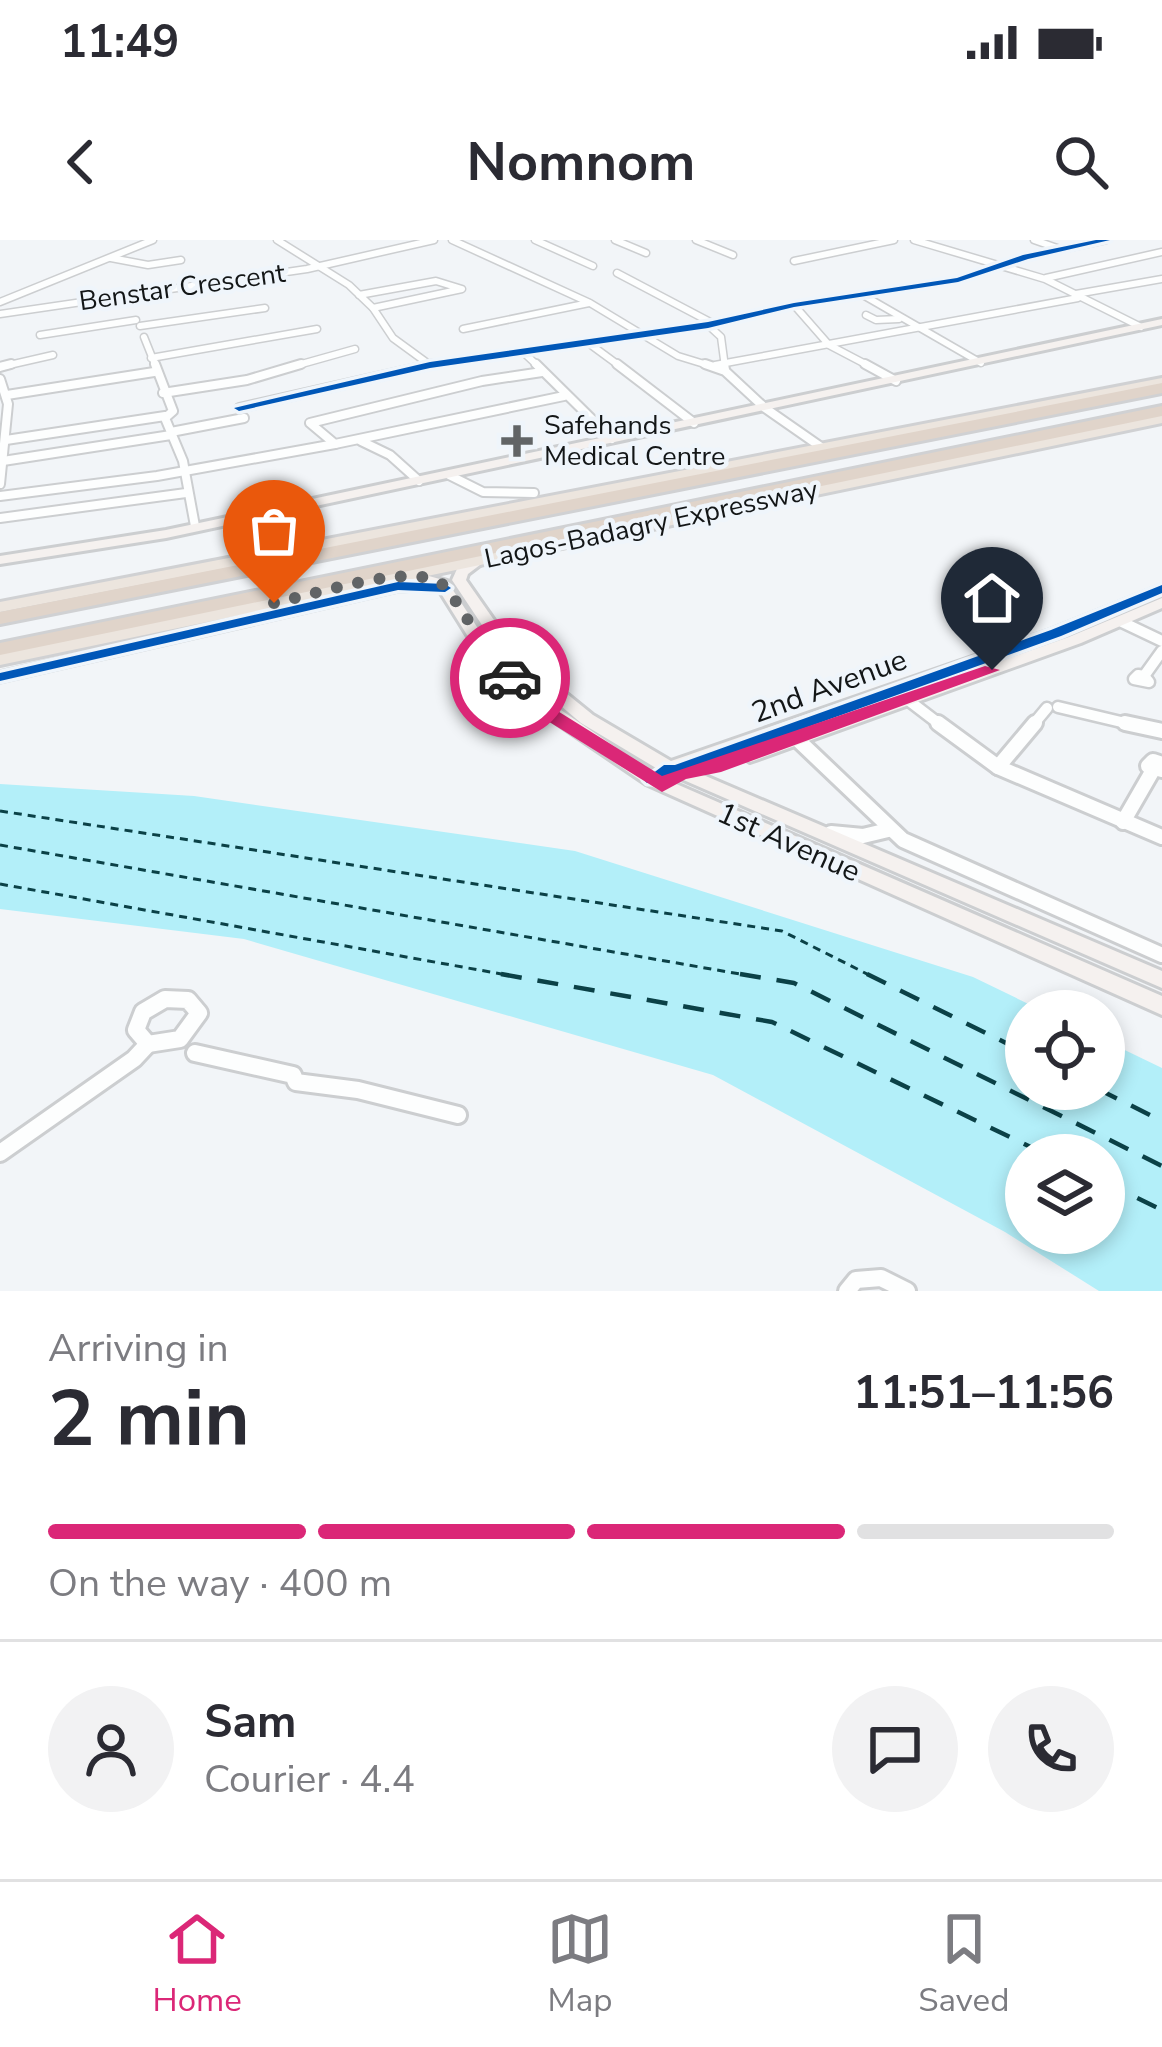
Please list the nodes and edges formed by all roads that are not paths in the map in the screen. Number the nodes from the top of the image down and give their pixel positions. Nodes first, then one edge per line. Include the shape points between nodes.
1 (153, 240) edge
2 (277, 240) edge
3 (434, 240) edge
4 (452, 240) edge
5 (535, 240) edge
6 (615, 240) edge
7 (696, 240) edge
8 (894, 240) edge
9 (914, 240) edge
10 (1034, 240) edge
11 (1106, 240) edge
12 (1061, 250) junction
13 (1162, 252) edge
14 (646, 253) dead end
15 (733, 256) dead end
16 (110, 258) junction
17 (181, 260) dead end
18 (794, 261) dead end
19 (323, 266) junction
20 (593, 266) dead end
21 (1000, 266) junction
22 (617, 273) dead end
23 (1046, 279) junction
24 (1162, 279) edge
25 (862, 294) junction
26 (359, 295) junction
27 (114, 296) junction
28 (1077, 296) junction
29 (0, 302) edge
30 (590, 303) junction
31 (794, 305) junction
32 (266, 308) dead end
33 (373, 308) junction
34 (0, 314) edge
35 (866, 315) dead end
36 (901, 319) junction
37 (1162, 322) edge
38 (710, 324) junction
39 (1141, 327) junction
40 (317, 328) dead end
41 (463, 328) dead end
42 (916, 328) junction
43 (141, 329) junction
44 (40, 335) dead end
45 (642, 335) junction
46 (587, 342) junction
47 (829, 345) junction
48 (356, 349) dead end
49 (522, 351) junction
50 (53, 355) dead end
51 (151, 358) junction
52 (981, 363) junction
53 (430, 365) junction
54 (0, 367) edge
55 (725, 368) junction
56 (154, 372) junction
57 (542, 372) junction
58 (0, 379) edge
59 (896, 381) junction
60 (1162, 385) edge
61 (163, 393) junction
62 (7, 395) junction
63 (564, 396) junction
64 (765, 408) junction
65 (4, 409) edge
66 (1162, 415) edge
67 (165, 416) junction
68 (694, 423) junction
69 (171, 433) junction
70 (612, 439) junction
71 (357, 440) junction
72 (4, 443) edge
73 (335, 444) junction
74 (821, 447) junction
75 (1, 468) edge
76 (185, 471) junction
77 (449, 475) junction
78 (419, 481) junction
79 (0, 484) edge
80 (186, 493) junction
81 (534, 493) dead end
82 (0, 496) edge
83 (0, 518) edge
84 (195, 527) junction
85 (482, 558) junction
86 (0, 560) edge
87 (407, 574) junction
88 (445, 588) junction
89 (1162, 589) edge
90 (1162, 603) edge
91 (0, 607) edge
92 (0, 618) edge
93 (1122, 622) junction
94 (1162, 641) edge
95 (0, 649) edge
96 (1162, 651) edge
97 (0, 659) edge
98 (1144, 676) dead end
99 (0, 677) edge
100 (908, 700) junction
101 (1162, 731) edge
102 (798, 740) junction
103 (998, 767) junction
104 (714, 768) junction
105 (1159, 768) edge
106 (666, 777) junction
107 (725, 792) junction
108 (1123, 822) junction
109 (889, 830) junction
110 (814, 831) junction
111 (1162, 837) edge
112 (1162, 955) edge
113 (1162, 980) edge
114 (1162, 1006) edge
115 (148, 1044) dead end
116 (195, 1053) dead end
117 (458, 1115) dead end
118 (0, 1153) edge
119 (847, 1291) edge
120 (907, 1291) edge

1 - 16 street
2 - 19 street
3 - 19 street, Benstar Crescent
4 - 30 street
5 - 20 street
6 - 14 street
7 - 15 street
8 - 18 street
9 - 21 street
10 - 12 street
11 - 12 street
12 - 21 street
13 - 23 street
16 - 17 street
16 - 29 street
19 - 26 street
19 - 27 street, Benstar Crescent
21 - 23 street
21 - 25 street
22 - 38 street
23 - 28 street
24 - 28 street
25 - 31 street
25 - 36 street
26 - 33 street
26 - 33 street via 436,280 462,289
27 - 34 street, Benstar Crescent
27 - 43 street
28 - 39 street
28 - 42 street
30 - 41 street
30 - 45 street
31 - 38 street
31 - 47 street
32 - 43 street
33 - 53 street via 393,338
35 - 36 street
36 - 42 street
37 - 39 main road
38 - 45 street
38 - 55 street via 721,337
39 - 52 main road
40 - 51 street
42 - 47 street
42 - 52 street
43 - 44 street
43 - 51 street
45 - 46 street
45 - 55 street
46 - 49 street
46 - 68 street
47 - 55 street
47 - 59 street
48 - 61 street
49 - 53 street
49 - 57 street
50 - 54 street
51 - 56 street
52 - 59 main road
53 - 69 street
55 - 64 street
56 - 61 street
56 - 62 street
57 - 63 street
57 - 73 street via 310,422
58 - 62 street
59 - 64 main road
60 - 74 main road, Lagos-Badagry Expressway
60 - 92 highway, Lagos-Badagry Expressway
61 - 67 street via 173,411
62 - 65 street
63 - 70 street
63 - 71 street
64 - 68 main road
64 - 74 street
65 - 72 street
66 - 85 main road, Lagos-Badagry Expressway
66 - 95 highway, Lagos-Badagry Expressway
67 - 69 street
67 - 72 street
68 - 70 main road
69 - 75 street
69 - 76 street
70 - 77 main road
71 - 73 street
71 - 78 street
72 - 75 street
73 - 76 street
74 - 91 main road, Lagos-Badagry Expressway
75 - 79 street
76 - 80 street
76 - 82 street
77 - 78 main road
77 - 81 street via 483,492
78 - 84 main road
80 - 83 street
80 - 84 street
84 - 86 main road
85 - 87 main road, Lagos-Badagry Expressway
85 - 106 main road, 1st Avenue via 459,580 504,646
87 - 88 main road
87 - 97 main road, Lagos-Badagry Expressway
88 - 99 street via 398,586
88 - 106 main road, 1st Avenue via 488,656 527,695
89 - 106 main road, 2nd Avenue
90 - 93 main road, 2nd Avenue
93 - 94 street
93 - 100 main road, 2nd Avenue
96 - 98 street
100 - 102 main road, 2nd Avenue
100 - 103 street
101 - 103 street via 1052,708
102 - 104 main road, 2nd Avenue
102 - 109 street
103 - 108 street
104 - 106 main road, 2nd Avenue
104 - 107 main road via 713,784
105 - 108 street
106 - 107 main road, 1st Avenue
106 - 114 main road, 1st Avenue
107 - 110 main road, 1st Avenue
108 - 111 street
109 - 110 street
109 - 112 street
110 - 113 main road, 1st Avenue
115 - 118 street
116 - 117 street
119 - 120 street via 856,1280 881,1278

